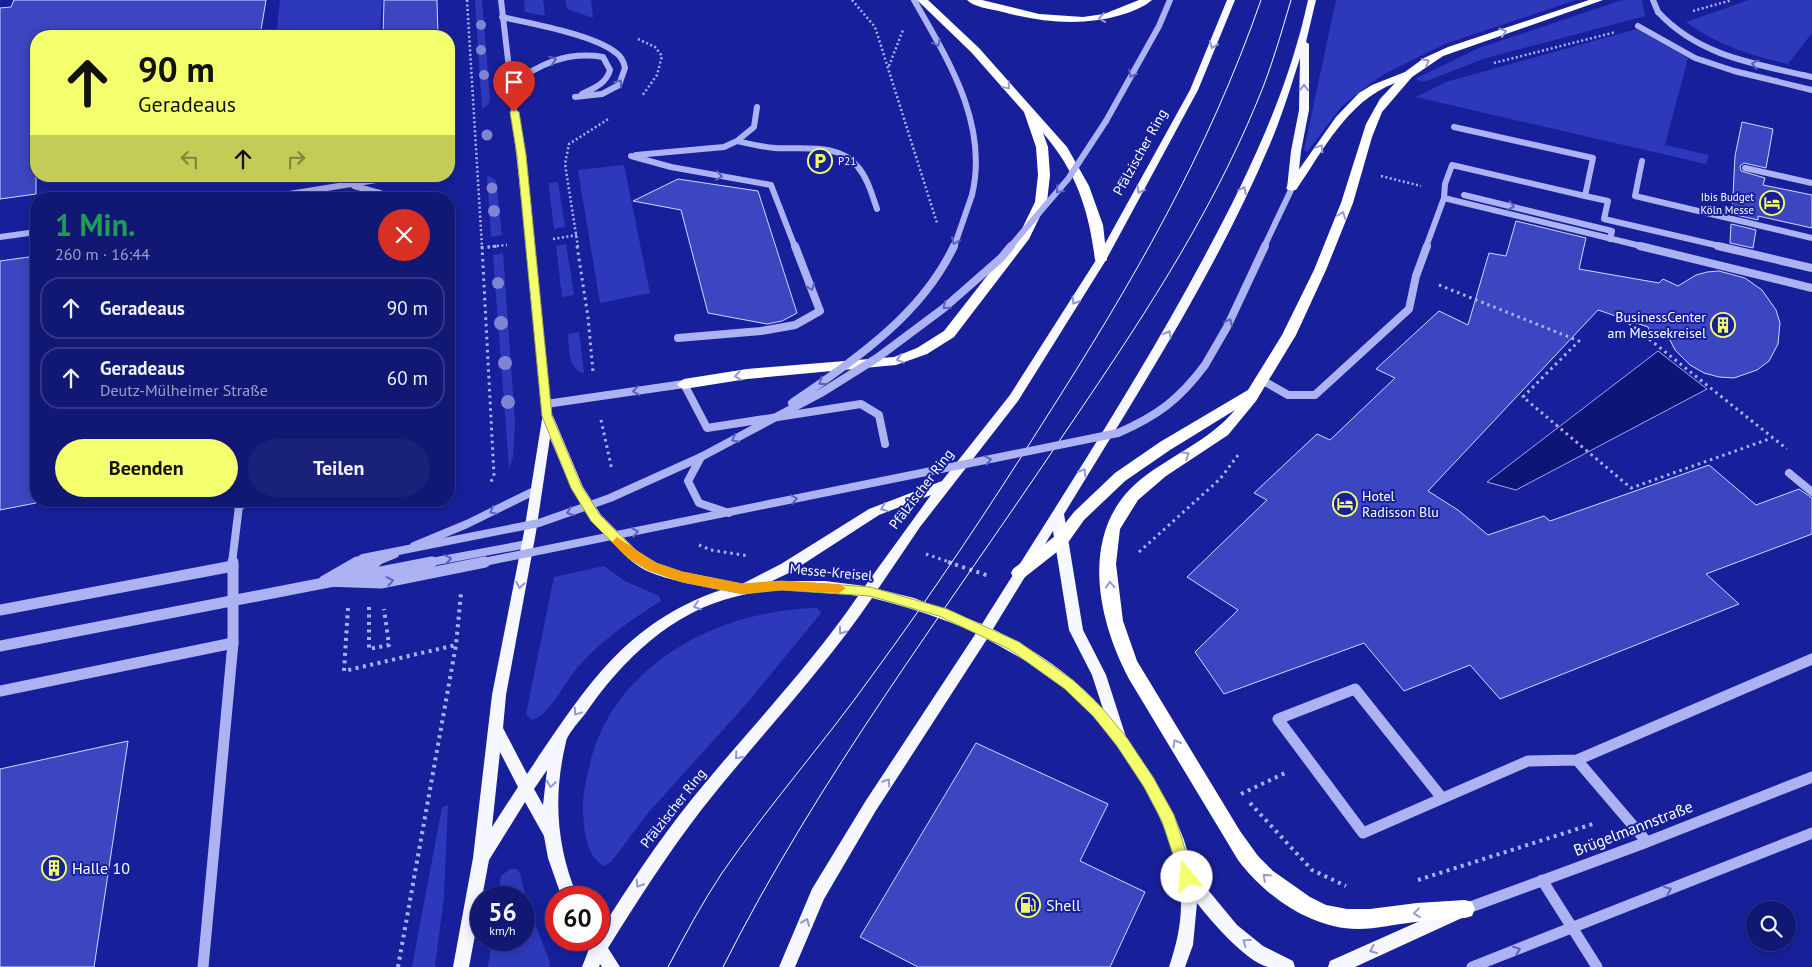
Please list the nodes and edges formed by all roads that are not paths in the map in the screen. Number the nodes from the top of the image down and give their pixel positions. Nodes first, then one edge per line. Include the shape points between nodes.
1 (501, 0) edge
2 (914, 0) edge
3 (922, 0) edge
4 (972, 0) edge
5 (1147, 0) edge
6 (1170, 0) edge
7 (1231, 0) edge
8 (1312, 0) edge
9 (1598, 0) edge
10 (1653, 0) edge
11 (502, 16) junction
12 (1638, 26) road end
13 (1305, 33) junction
14 (1410, 72) junction
15 (1812, 77) edge
16 (511, 85) junction
17 (1812, 90) edge
18 (757, 107) dead end
19 (1029, 110) junction
20 (1454, 127) dead end
21 (737, 141) junction
22 (631, 156) joint
23 (1642, 161) dead end
24 (1745, 168) dead end
25 (366, 182) edge
26 (1812, 183) edge
27 (349, 185) junction
28 (1292, 188) junction
29 (304, 192) edge
30 (376, 192) edge
31 (1464, 194) dead end
32 (1585, 196) junction
33 (1444, 198) junction
34 (877, 209) dead end
35 (30, 233) edge
36 (0, 237) edge
37 (1812, 238) edge
38 (1610, 239) junction
39 (1101, 260) junction
40 (1812, 268) edge
41 (1416, 276) joint
42 (1812, 288) edge
43 (678, 338) dead end
44 (1262, 380) junction
45 (684, 384) junction
46 (1251, 395) junction
47 (546, 410) junction
48 (753, 430) junction
49 (885, 444) dead end
50 (701, 457) junction
51 (1789, 474) dead end
52 (946, 484) junction
53 (536, 490) junction
54 (1812, 492) edge
55 (240, 507) edge
56 (729, 513) junction
57 (1057, 514) junction
58 (1061, 540) junction
59 (527, 544) junction
60 (233, 567) junction
61 (1019, 574) junction
62 (327, 581) junction
63 (743, 589) junction
64 (870, 592) junction
65 (234, 599) junction
66 (0, 610) edge
67 (984, 631) junction
68 (233, 643) junction
69 (0, 646) edge
70 (1811, 662) edge
71 (0, 691) edge
72 (495, 727) junction
73 (561, 736) junction
74 (1122, 742) junction
75 (1577, 760) junction
76 (1812, 777) edge
77 (527, 786) junction
78 (1442, 798) junction
79 (1812, 833) edge
80 (549, 834) junction
81 (1647, 842) junction
82 (481, 858) junction
83 (1187, 877) junction
84 (1542, 880) junction
85 (564, 886) edge
86 (1465, 909) junction
87 (610, 924) edge
88 (1574, 928) junction
89 (594, 951) edge
90 (600, 951) edge
91 (204, 967) edge
92 (461, 967) edge
93 (590, 967) edge
94 (612, 967) edge
95 (787, 967) edge
96 (1177, 967) edge
97 (1287, 967) edge
98 (1336, 967) edge
99 (1472, 967) edge
100 (1597, 967) edge

1 - 11 street
2 -> 48 street, bridge via 964,98 975,138 977,169 972,195 946,262 899,320 833,374
3 -> 19 highway via 975,50
5 -> 4 highway via 1112,16 1085,20 1025,14
6 -> 48 street, bridge via 1106,121 1068,179 1001,258 944,308 877,358
7 -> 39 main road, Pfälzischer Ring via 1194,90
8 - 13 main road
14 -> 9 highway via 1457,48
15 -> 10 street, bridge via 1746,62 1710,49 1672,28 1658,12
11 - 16 street
16 -> 11 street via 530,69 550,61 566,56 596,55 608,63 609,77 600,86 575,97 600,95 622,83 626,68 622,59 607,48
12 - 17 street via 1695,58
28 -> 13 main road via 1304,110
57 -> 13 main road via 1155,356 1216,246 1266,143
28 -> 14 highway via 1330,132 1352,108 1375,87
44 -> 14 highway via 1290,335 1325,261 1354,184 1370,128 1383,102
16 - 47 street
18 - 21 lane via 754,127
19 - 39 highway via 1063,148 1083,186 1097,225
19 -> 45 highway via 1042,147 1044,175 1041,202 1025,236 949,334 922,351 896,361 747,374
20 - 32 street via 1593,158
21 - 22 lane via 724,147
21 - 34 street via 775,148 837,152 854,162 862,173
22 -> 43 street via 771,186 820,311 795,325
23 - 37 street via 1635,196
24 - 26 lane
25 - 27 street
27 - 29 street
27 - 30 street
56 -> 28 street, bridge via 1118,433 1158,414 1186,391 1227,327
31 -> 38 street via 1612,231
32 - 33 street via 1452,165
32 - 40 street via 1608,201 1604,219
33 - 38 street
33 - 41 street
35 - 36 lane
38 - 42 street
39 -> 52 main road, Pfälzischer Ring via 1014,398
41 - 44 lane via 1410,309 1315,395 1288,395
44 - 46 highway
45 -> 47 street via 596,395
45 - 49 street via 707,428 861,404 879,415
46 - 58 highway via 1120,477 1079,516
86 -> 46 highway via 1416,912 1368,920 1339,918 1295,898 1269,880 1251,862 1179,748 1135,673 1117,633 1111,607 1109,546 1112,529 1123,509 1160,471 1223,432
47 - 53 main road
47 - 63 main road via 577,488 596,518 626,549 660,569 682,577
48 -> 50 street, bridge
50 - 56 street, bridge via 688,481 699,503
50 -> 62 street, bridge via 610,498 539,523 363,558
51 - 54 street
52 -> 63 main road via 874,512 786,568
52 - 64 main road, Pfälzischer Ring
53 - 59 main road
53 -> 62 street via 467,524
55 - 60 street
62 -> 56 street, bridge via 381,583
57 - 58 main road
57 - 61 main road
58 - 61 highway
58 - 74 main road via 1076,630 1099,675
62 -> 59 street
59 -> 72 main road
60 - 65 street
60 - 66 street
61 - 67 main road
62 - 65 street
63 - 64 main road, Messe-Kreisel via 781,585
63 -> 73 main road, Messe-Kreisel via 684,611 656,627 604,674
64 - 67 main road, Messe-Kreisel via 942,612
64 -> 87 main road, Pfälzischer Ring via 808,674 690,812
65 - 68 street
65 - 69 street
67 - 74 main road, Messe-Kreisel via 1014,646 1061,677 1099,713
95 -> 67 main road via 818,894
68 - 71 street
68 - 91 street
70 - 75 street
72 - 77 main road
72 - 82 main road
73 - 77 main road
73 -> 80 main road, Messe-Kreisel via 550,786
74 - 83 main road, Messe-Kreisel via 1169,820
75 - 78 street via 1528,760
75 - 81 street
76 - 81 street, Brügelmannstraße
77 - 80 main road
77 - 82 main road
78 - 78 street via 1363,833 1278,719 1355,689
88 -> 79 street
80 - 85 main road, Messe-Kreisel
81 - 84 street, Brügelmannstraße
82 - 92 main road
83 - 96 main road, Messe-Kreisel via 1189,927
97 -> 83 main road via 1236,935 1204,901
84 - 86 street, Brügelmannstraße
84 - 88 street
86 -> 98 main road
99 -> 88 street
88 - 100 street
89 - 93 main road, Pfälzischer Ring
90 - 94 main road

